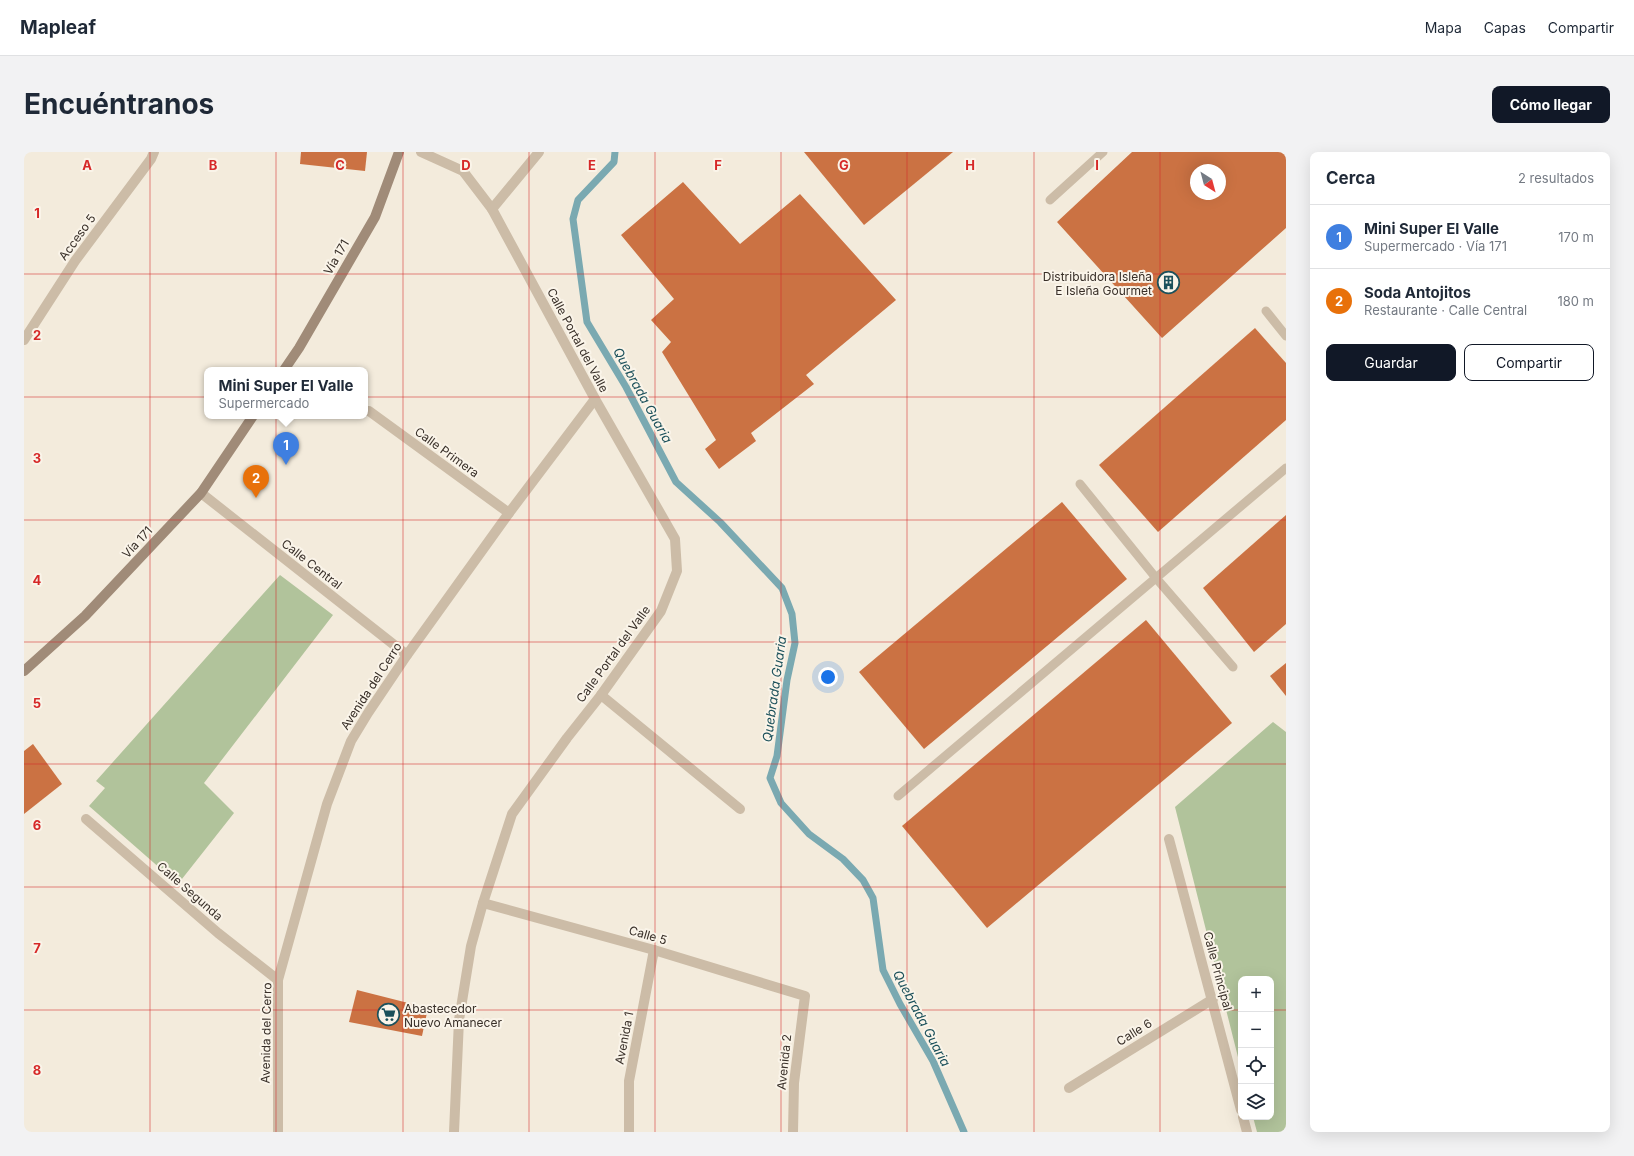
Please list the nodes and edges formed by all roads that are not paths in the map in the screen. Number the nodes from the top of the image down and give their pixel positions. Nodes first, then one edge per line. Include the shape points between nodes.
1 (154, 152) edge
2 (399, 152) edge
3 (421, 152) edge
4 (539, 152) edge
5 (1103, 152) edge
6 (1050, 200) dead end
7 (492, 209) junction
8 (1266, 311) dead end
9 (1286, 336) edge
10 (24, 340) edge
11 (286, 367) edge
12 (595, 399) junction
13 (369, 411) dead end
14 (251, 419) edge
15 (1286, 468) edge
16 (1080, 484) dead end
17 (200, 493) junction
18 (509, 513) junction
19 (1156, 578) junction
20 (407, 655) junction
21 (1233, 667) dead end
22 (24, 671) edge
23 (601, 695) junction
24 (898, 796) dead end
25 (740, 809) dead end
26 (86, 819) dead end
27 (1169, 839) dead end
28 (483, 903) junction
29 (654, 950) junction
30 (278, 980) junction
31 (805, 996) joint
32 (1213, 999) junction
33 (1069, 1088) dead end
34 (1238, 1098) edge
35 (1244, 1120) edge
36 (278, 1132) edge
37 (454, 1132) edge
38 (629, 1132) edge
39 (793, 1132) edge
40 (1247, 1132) edge

1 - 10 street, Acceso 5 via 75,261
2 - 11 main road, Vía 171 via 375,217
3 - 7 street, Calle Portal del Valle via 463,171
4 - 7 street
5 - 6 lane
7 - 12 street, Calle Portal del Valle
8 - 9 lane
12 - 18 street, Avenida del Cerro
12 - 23 street, Calle Portal del Valle via 675,539 677,571 660,611
13 - 18 street, Calle Primera
14 - 17 main road, Vía 171
15 - 19 lane
16 - 19 lane
17 - 20 street, Calle Central
17 - 22 main road, Vía 171 via 85,616
18 - 20 street, Avenida del Cerro
19 - 21 lane
19 - 24 lane
20 - 30 street, Avenida del Cerro via 351,741 327,804
23 - 25 street
23 - 28 street, Calle Portal del Valle via 512,814
26 - 30 street, Calle Segunda
27 - 32 street, Calle Principal
28 - 29 street, Calle 5
28 - 37 street, Calle Portal del Valle via 471,946 459,1020
29 - 31 street, Calle 5
29 - 38 street, Avenida 1 via 629,1081
30 - 36 street, Avenida del Cerro
31 - 39 street, Avenida 2 via 794,1083
32 - 33 street, Calle 6
32 - 34 street, Calle Principal
35 - 40 street

